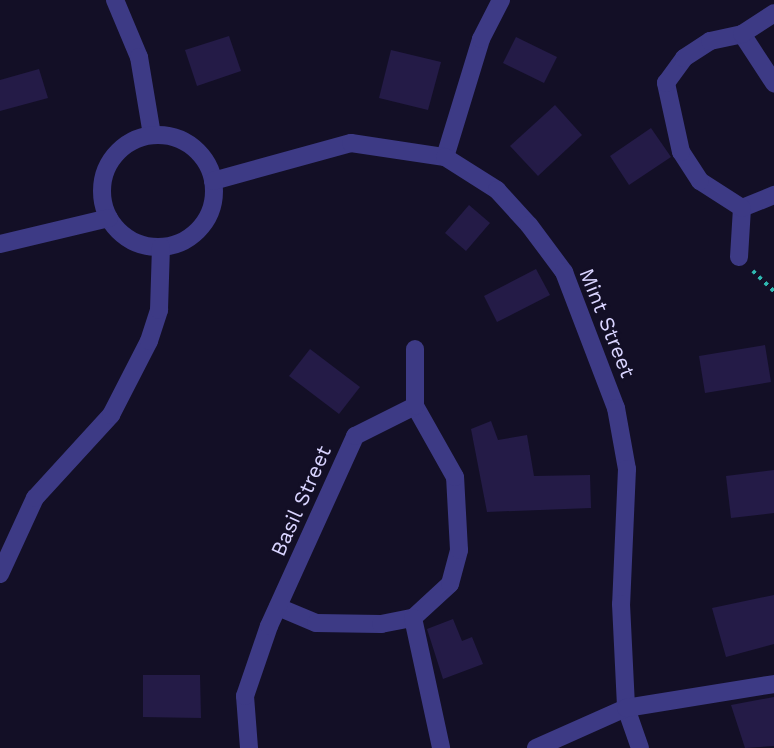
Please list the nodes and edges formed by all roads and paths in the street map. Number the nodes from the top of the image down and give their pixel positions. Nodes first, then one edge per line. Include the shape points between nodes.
1 (115, 0) edge
2 (501, 0) edge
3 (774, 13) edge
4 (742, 34) junction
5 (774, 83) edge
6 (152, 135) junction
7 (445, 157) junction
8 (213, 181) junction
9 (774, 195) edge
10 (742, 208) junction
11 (108, 218) junction
12 (0, 244) edge
13 (161, 247) junction
14 (739, 257) joint
15 (774, 291) edge
16 (415, 349) dead end
17 (415, 406) junction
18 (0, 574) edge
19 (278, 607) junction
20 (413, 618) junction
21 (774, 684) edge
22 (626, 708) junction
23 (249, 748) edge
24 (441, 748) edge
25 (536, 748) edge
26 (640, 748) edge

1 - 6 street via 139,57
2 - 7 street via 477,50
3 - 4 street
4 - 5 street
4 - 10 street via 710,41 684,58 666,83 681,152 700,181
6 - 8 street via 185,142 198,152
6 - 11 street via 127,145 108,165 102,192
7 - 8 street, Mint Street via 351,143
7 - 22 street, Mint Street via 497,190 564,272 616,408 627,469 621,604
8 - 13 street via 202,226
9 - 10 street
10 - 14 street
11 - 12 street
11 - 13 street via 131,240
13 - 18 street via 159,310 149,341 111,415 35,498
14 - 15 path
16 - 17 street
17 - 19 street, Basil Street via 355,436
17 - 20 street via 455,477 459,550 450,584
19 - 20 street via 316,623
19 - 23 street, Basil Street via 245,696
20 - 24 street
21 - 22 street
22 - 25 street
22 - 26 street, Mint Street

